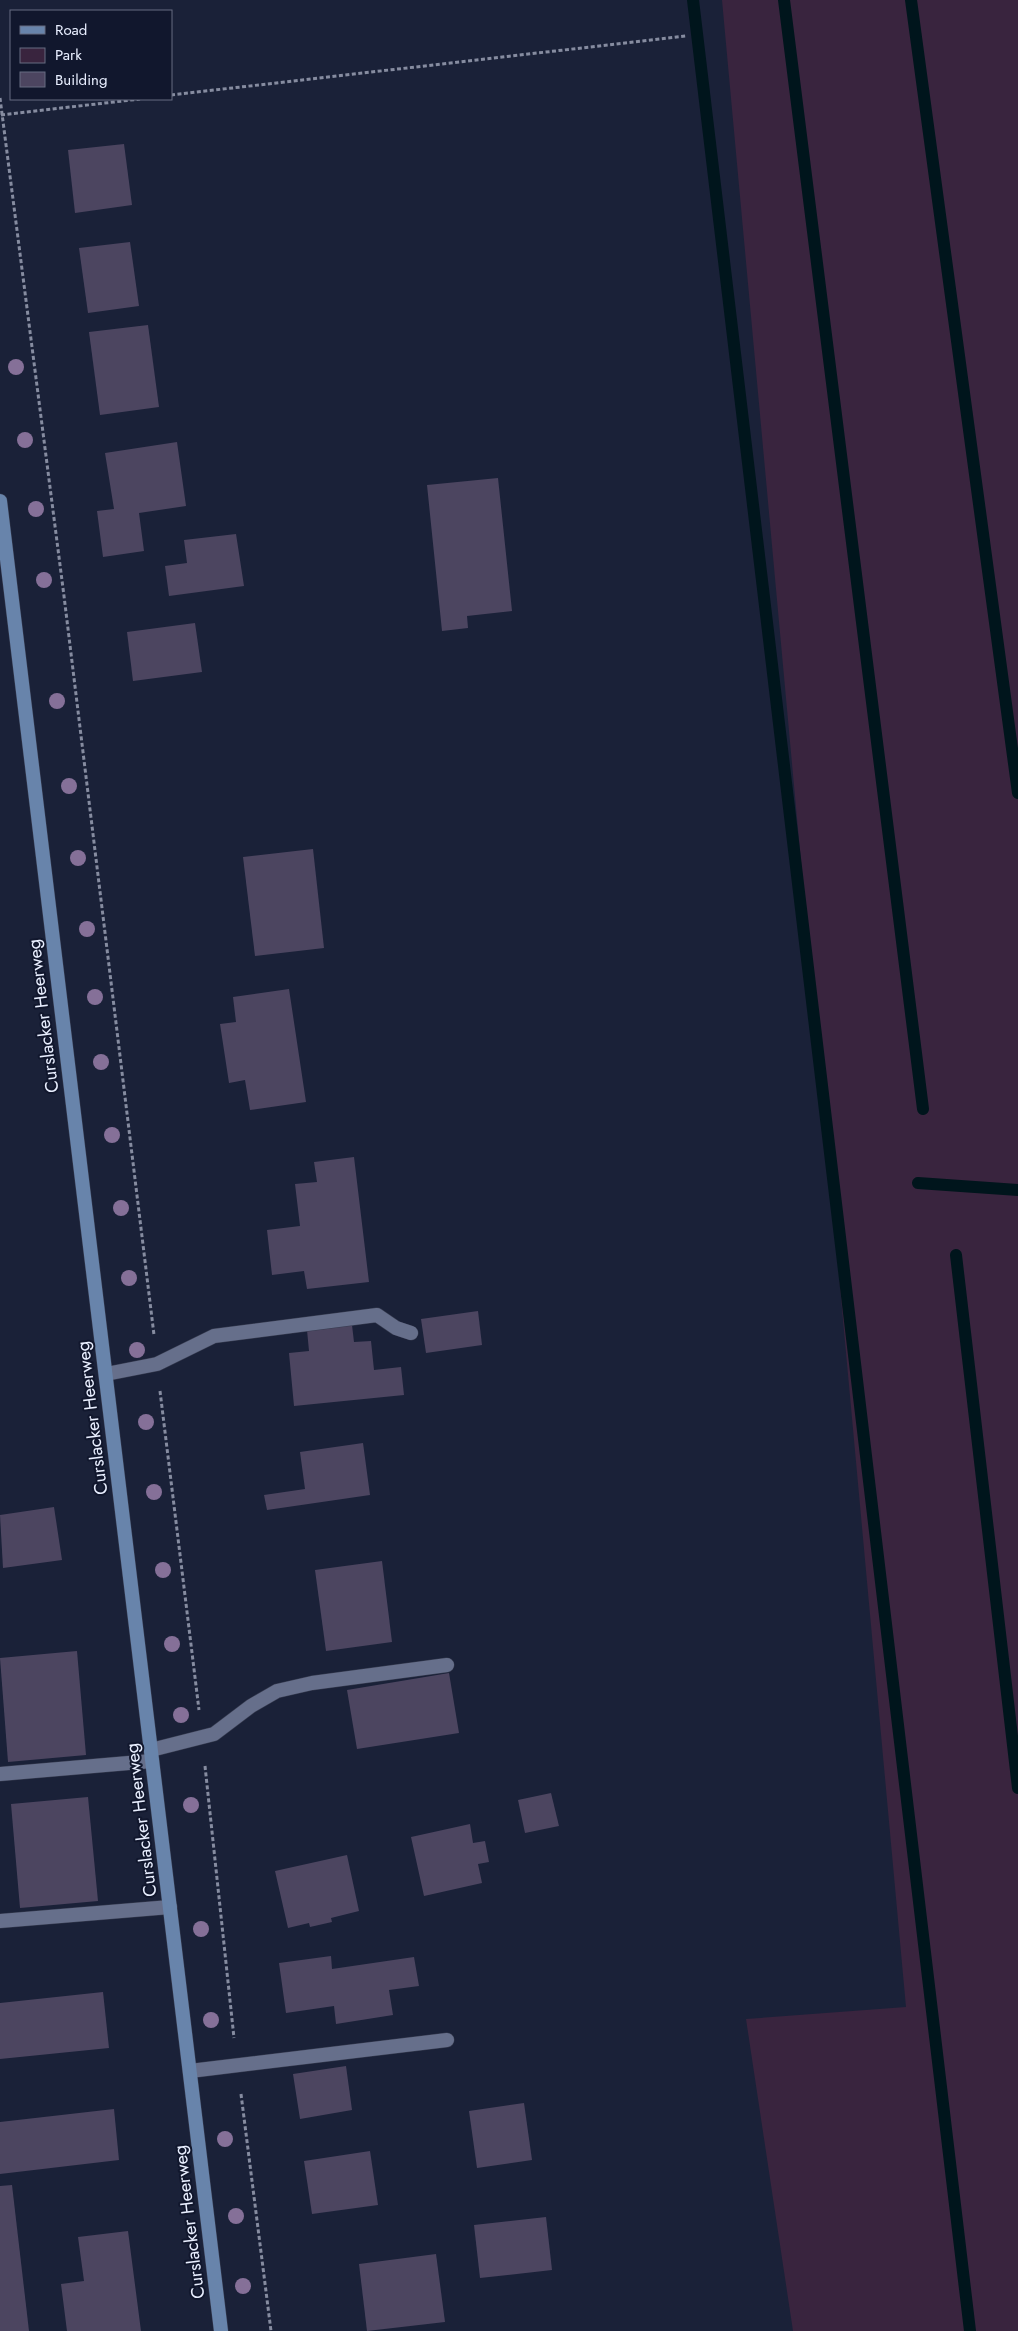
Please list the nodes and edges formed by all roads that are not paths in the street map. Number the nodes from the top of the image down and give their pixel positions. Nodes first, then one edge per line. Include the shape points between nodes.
1 (0, 500) edge
2 (411, 1333) dead end
3 (106, 1374) junction
4 (447, 1664) dead end
5 (152, 1756) junction
6 (0, 1774) edge
7 (170, 1907) junction
8 (0, 1921) edge
9 (447, 2040) dead end
10 (190, 2071) junction
11 (221, 2331) edge

1 - 3 main road, Curslacker Heerweg
2 - 3 lane via 396,1328 377,1315 214,1336 157,1364
3 - 5 main road, Curslacker Heerweg
4 - 5 lane via 312,1683 277,1692 250,1706 214,1734
5 - 6 lane
5 - 7 main road, Curslacker Heerweg
7 - 8 lane
7 - 10 main road, Curslacker Heerweg
9 - 10 lane
10 - 11 main road, Curslacker Heerweg

